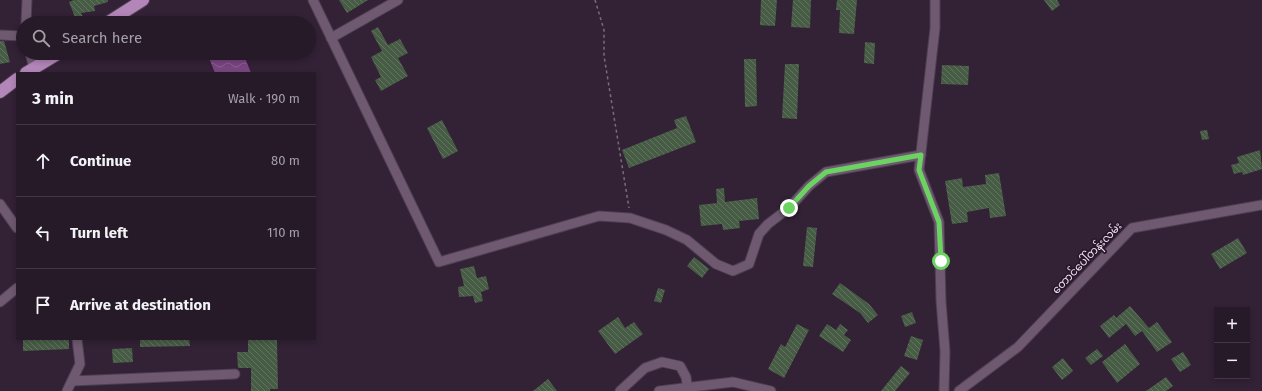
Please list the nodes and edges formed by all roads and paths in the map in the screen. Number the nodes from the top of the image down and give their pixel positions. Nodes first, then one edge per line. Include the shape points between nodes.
1 (27, 0) edge
2 (143, 0) edge
3 (313, 0) edge
4 (398, 0) edge
5 (595, 0) edge
6 (935, 0) edge
7 (26, 16) edge
8 (117, 16) edge
9 (0, 35) edge
10 (16, 36) edge
11 (331, 38) junction
12 (30, 60) edge
13 (47, 60) edge
14 (30, 71) edge
15 (16, 80) edge
16 (0, 92) edge
17 (921, 155) junction
18 (0, 204) edge
19 (1262, 205) edge
20 (630, 218) junction
21 (16, 227) edge
22 (16, 289) edge
23 (0, 302) edge
24 (77, 340) edge
25 (235, 374) dead end
26 (72, 381) junction
27 (688, 389) edge
28 (67, 391) edge
29 (620, 391) edge
30 (659, 391) edge
31 (771, 391) edge
32 (944, 391) edge
33 (959, 391) edge

1 - 7 street
2 - 8 highway
3 - 11 street
4 - 11 street
5 - 20 path via 604,30 604,56
6 - 17 street via 935,28
9 - 10 street
11 - 20 street via 439,262 599,216
12 - 14 street
13 - 14 highway
15 - 16 highway
17 - 20 street via 826,172 759,234 749,264 732,271 716,264 687,240
17 - 32 street via 919,170 939,222 945,351
18 - 21 street
19 - 33 street, တောင်ပေါ်တန်းလမ်း via 1132,228 1018,347
22 - 23 street
24 - 26 street via 80,364
25 - 26 street
26 - 28 street
27 - 29 street via 686,377 680,366 662,362 645,368
27 - 30 street
27 - 31 street via 733,382

